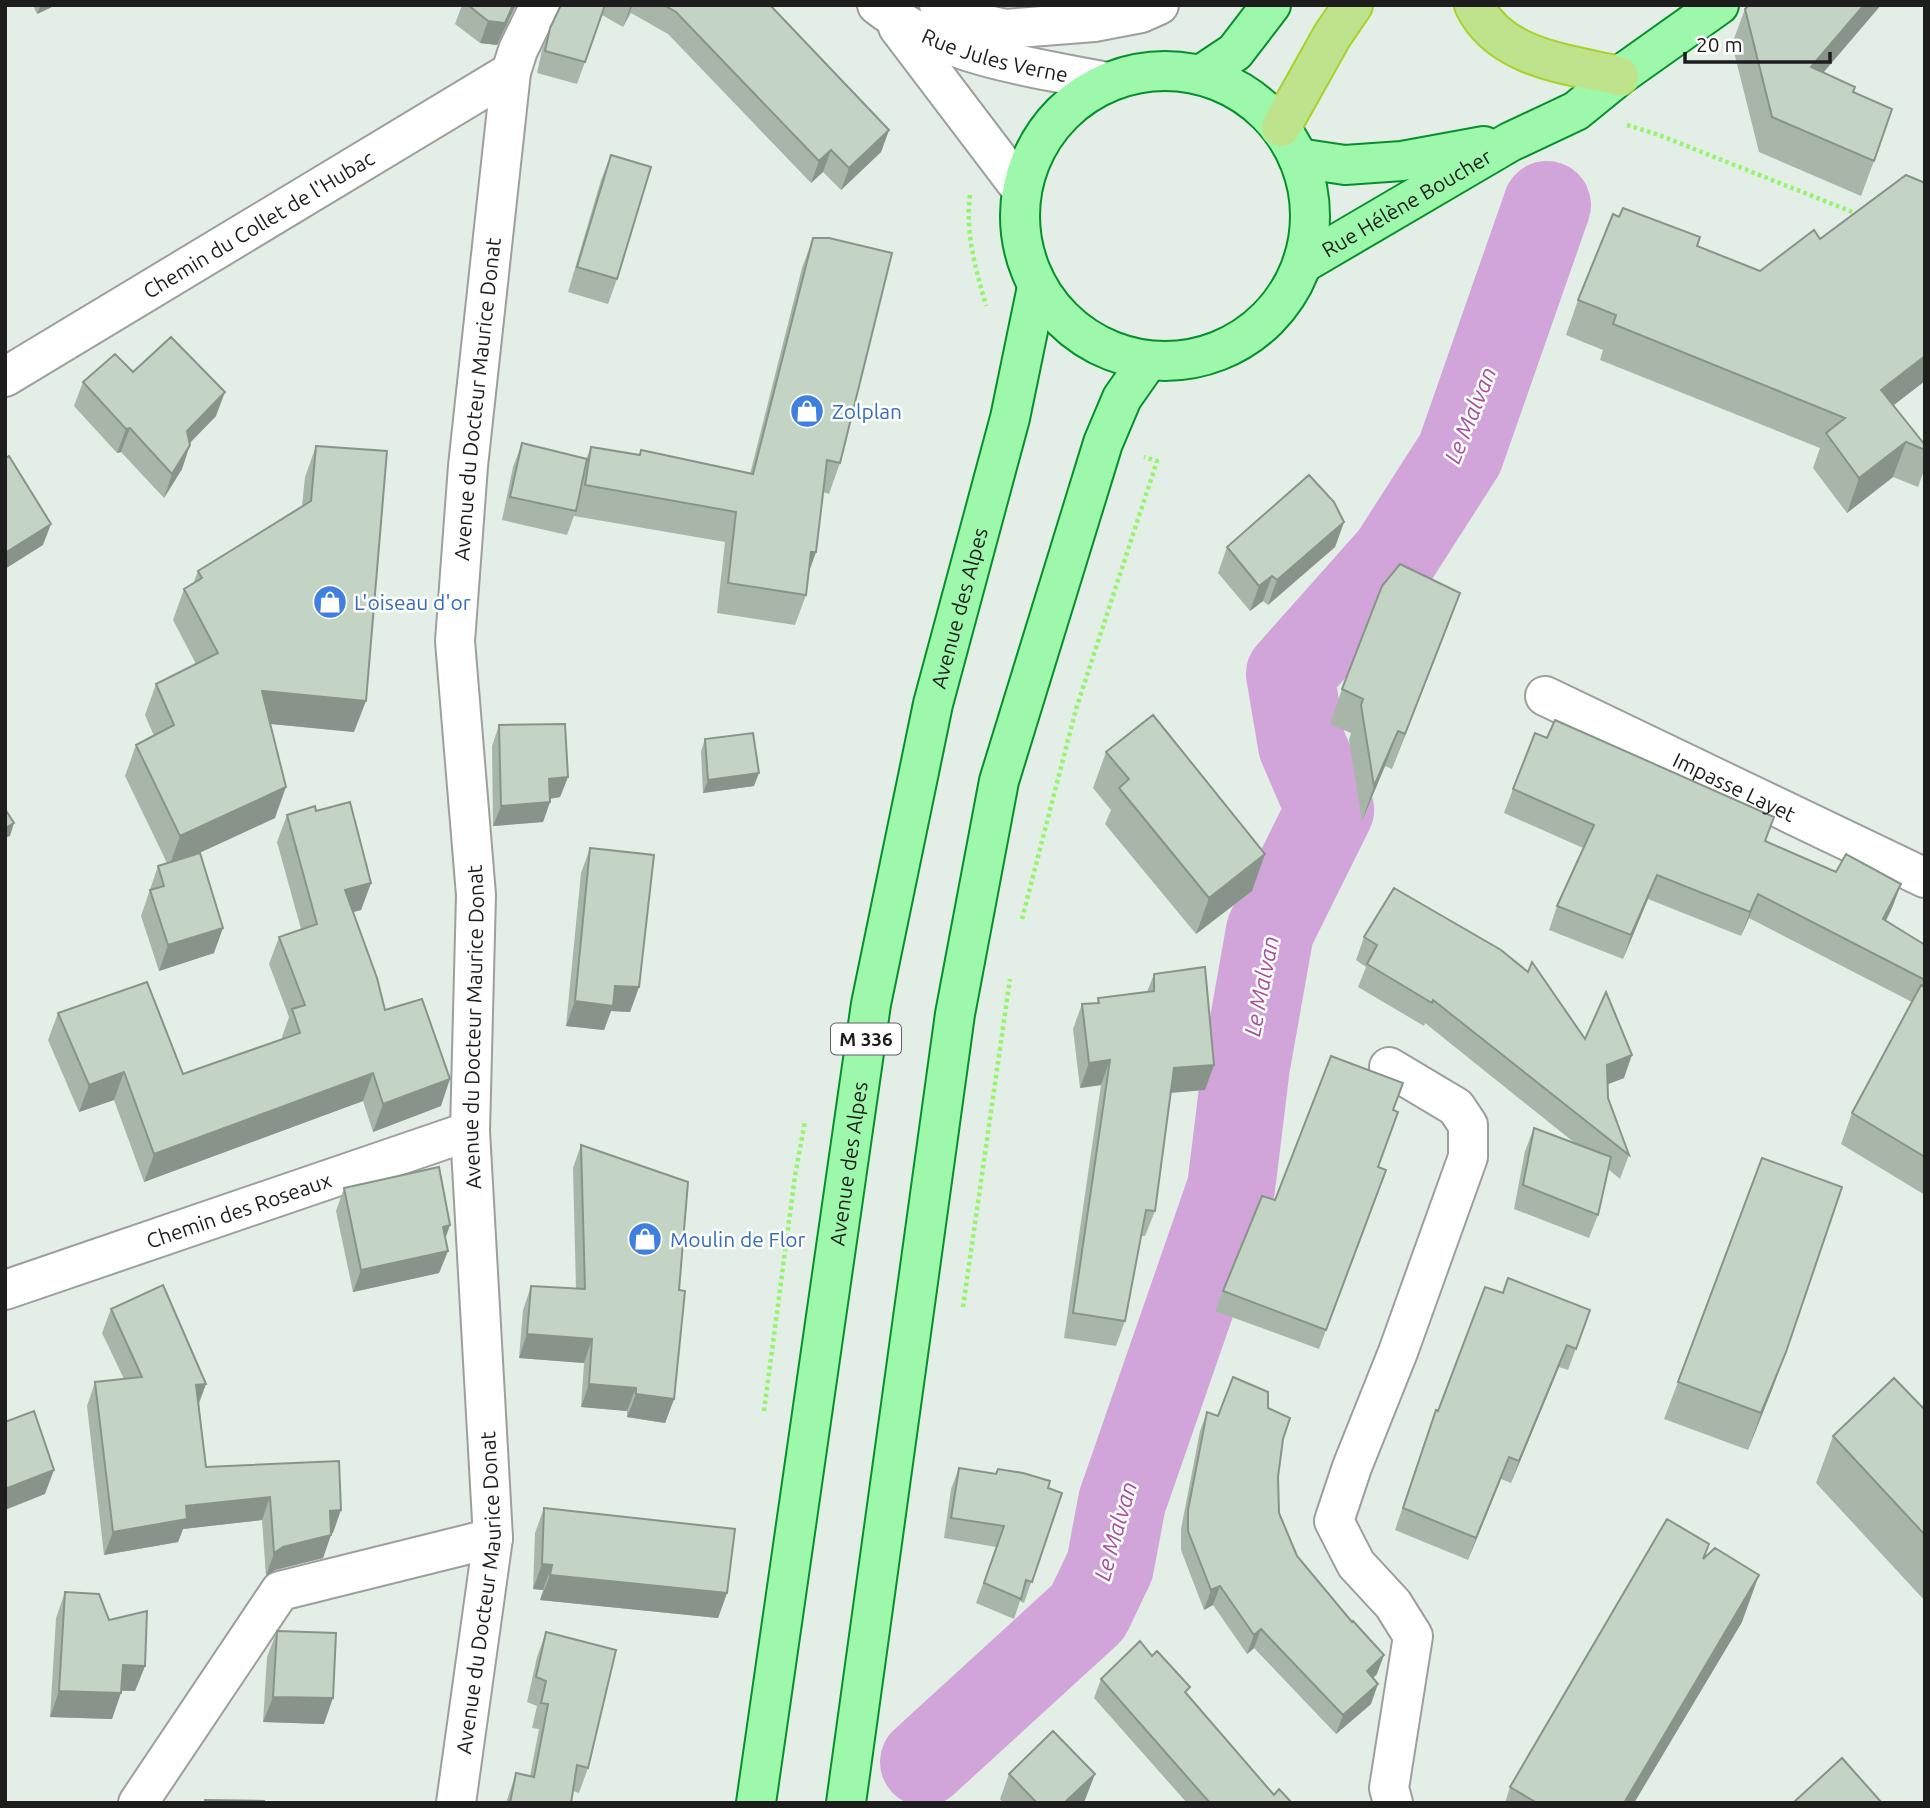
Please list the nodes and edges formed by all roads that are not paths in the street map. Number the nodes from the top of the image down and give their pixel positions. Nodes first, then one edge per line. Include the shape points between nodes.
1 (540, 5) edge
2 (939, 5) edge
3 (1159, 5) edge
4 (1271, 5) edge
5 (1353, 5) edge
6 (1474, 5) edge
7 (1719, 5) edge
8 (882, 10) edge
9 (511, 72) junction
10 (1202, 74) junction
11 (1619, 76) junction
12 (1107, 82) junction
13 (1289, 142) junction
14 (1510, 142) junction
15 (1021, 189) junction
16 (1302, 264) junction
17 (1037, 287) junction
18 (1148, 361) junction
19 (5, 377) edge
20 (1545, 696) dead end
21 (1925, 878) edge
22 (1390, 1067) dead end
23 (470, 1131) junction
24 (5, 1290) edge
25 (493, 1538) junction
26 (138, 1803) edge
27 (456, 1803) edge
28 (756, 1803) edge
29 (846, 1803) edge
30 (1393, 1803) edge

1 - 9 street, Avenue du Docteur Maurice Donat
2 - 3 street, Rue Jules Verne via 975,22 1005,29 1094,22
4 - 10 main road via 1235,52
5 - 13 highway via 1332,36
6 - 11 highway via 1502,39 1528,54
7 - 11 main road, Rue Hélène Boucher
8 - 12 street, Rue Jules Verne via 949,47
8 - 15 street, Rue Jules Verne
9 - 19 street, Chemin du Collet de l'Hubac
9 - 23 street, Avenue du Docteur Maurice Donat via 468,466 455,641 476,895
10 - 12 main road via 1138,72
10 - 13 main road via 1259,104
11 - 14 main road, Rue Hélène Boucher via 1576,111
12 - 15 main road via 1068,107 1045,135
13 - 14 main road, Rue Hélène Boucher via 1345,165 1402,161
13 - 16 main road via 1309,192
14 - 16 main road, Rue Hélène Boucher
15 - 17 main road via 1020,239
16 - 18 main road via 1279,307 1242,339 1197,358
17 - 18 main road via 1057,315 1083,337 1114,353
17 - 28 main road, Avenue des Alpes / M 336 via 1010,418 933,704 871,1004
18 - 29 main road via 1122,398 1103,443 999,781 955,1014
20 - 21 street, Impasse Layet
22 - 30 street via 1457,1107 1468,1125 1468,1157 1334,1521 1356,1564 1393,1604 1413,1636 1389,1788
23 - 24 street, Chemin des Roseaux
23 - 25 street, Avenue du Docteur Maurice Donat
25 - 26 street via 280,1591
25 - 27 street, Avenue du Docteur Maurice Donat

